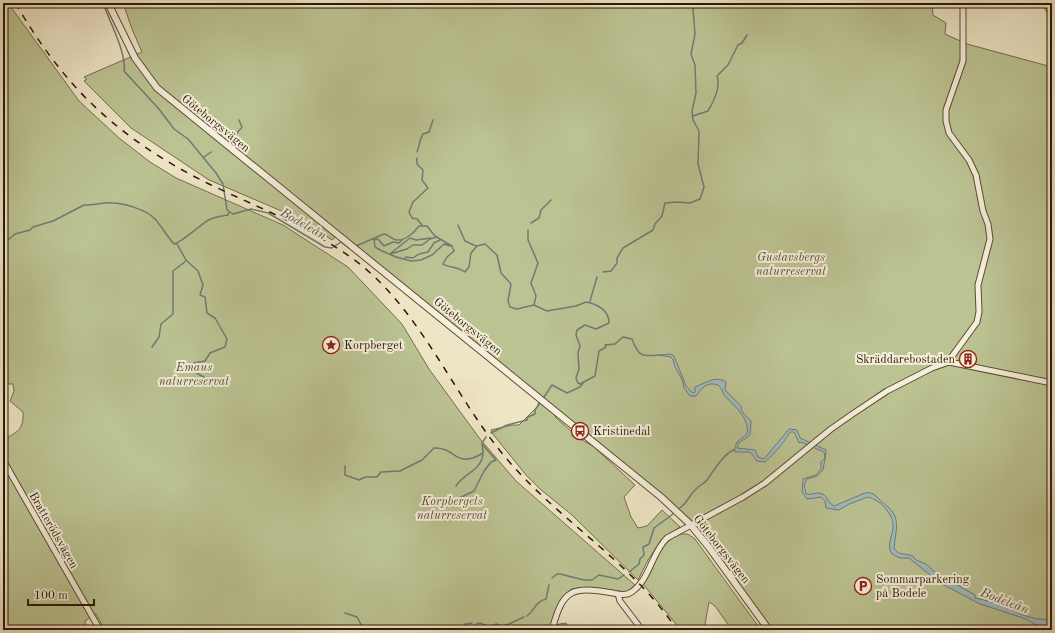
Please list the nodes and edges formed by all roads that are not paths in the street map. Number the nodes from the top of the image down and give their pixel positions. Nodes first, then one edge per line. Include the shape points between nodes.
1 (108, 3) edge
2 (963, 3) edge
3 (949, 362) junction
4 (1052, 384) edge
5 (3, 460) edge
6 (690, 524) junction
7 (618, 594) junction
8 (100, 630) edge
9 (552, 630) edge
10 (642, 630) edge
11 (769, 630) edge

1 - 6 street, Göteborgsvägen via 121,33 145,74 170,99 638,478
2 - 3 street via 963,61 946,110 946,121 949,133 969,160 976,175 990,239 978,285 977,322
3 - 4 street
3 - 6 street via 887,391 831,429 765,483
5 - 8 street, Bratterödsvägen
6 - 7 street via 663,542 639,586 627,595
6 - 11 street, Göteborgsvägen
7 - 9 street via 588,590 571,592 565,596 560,606
7 - 10 street via 620,601

